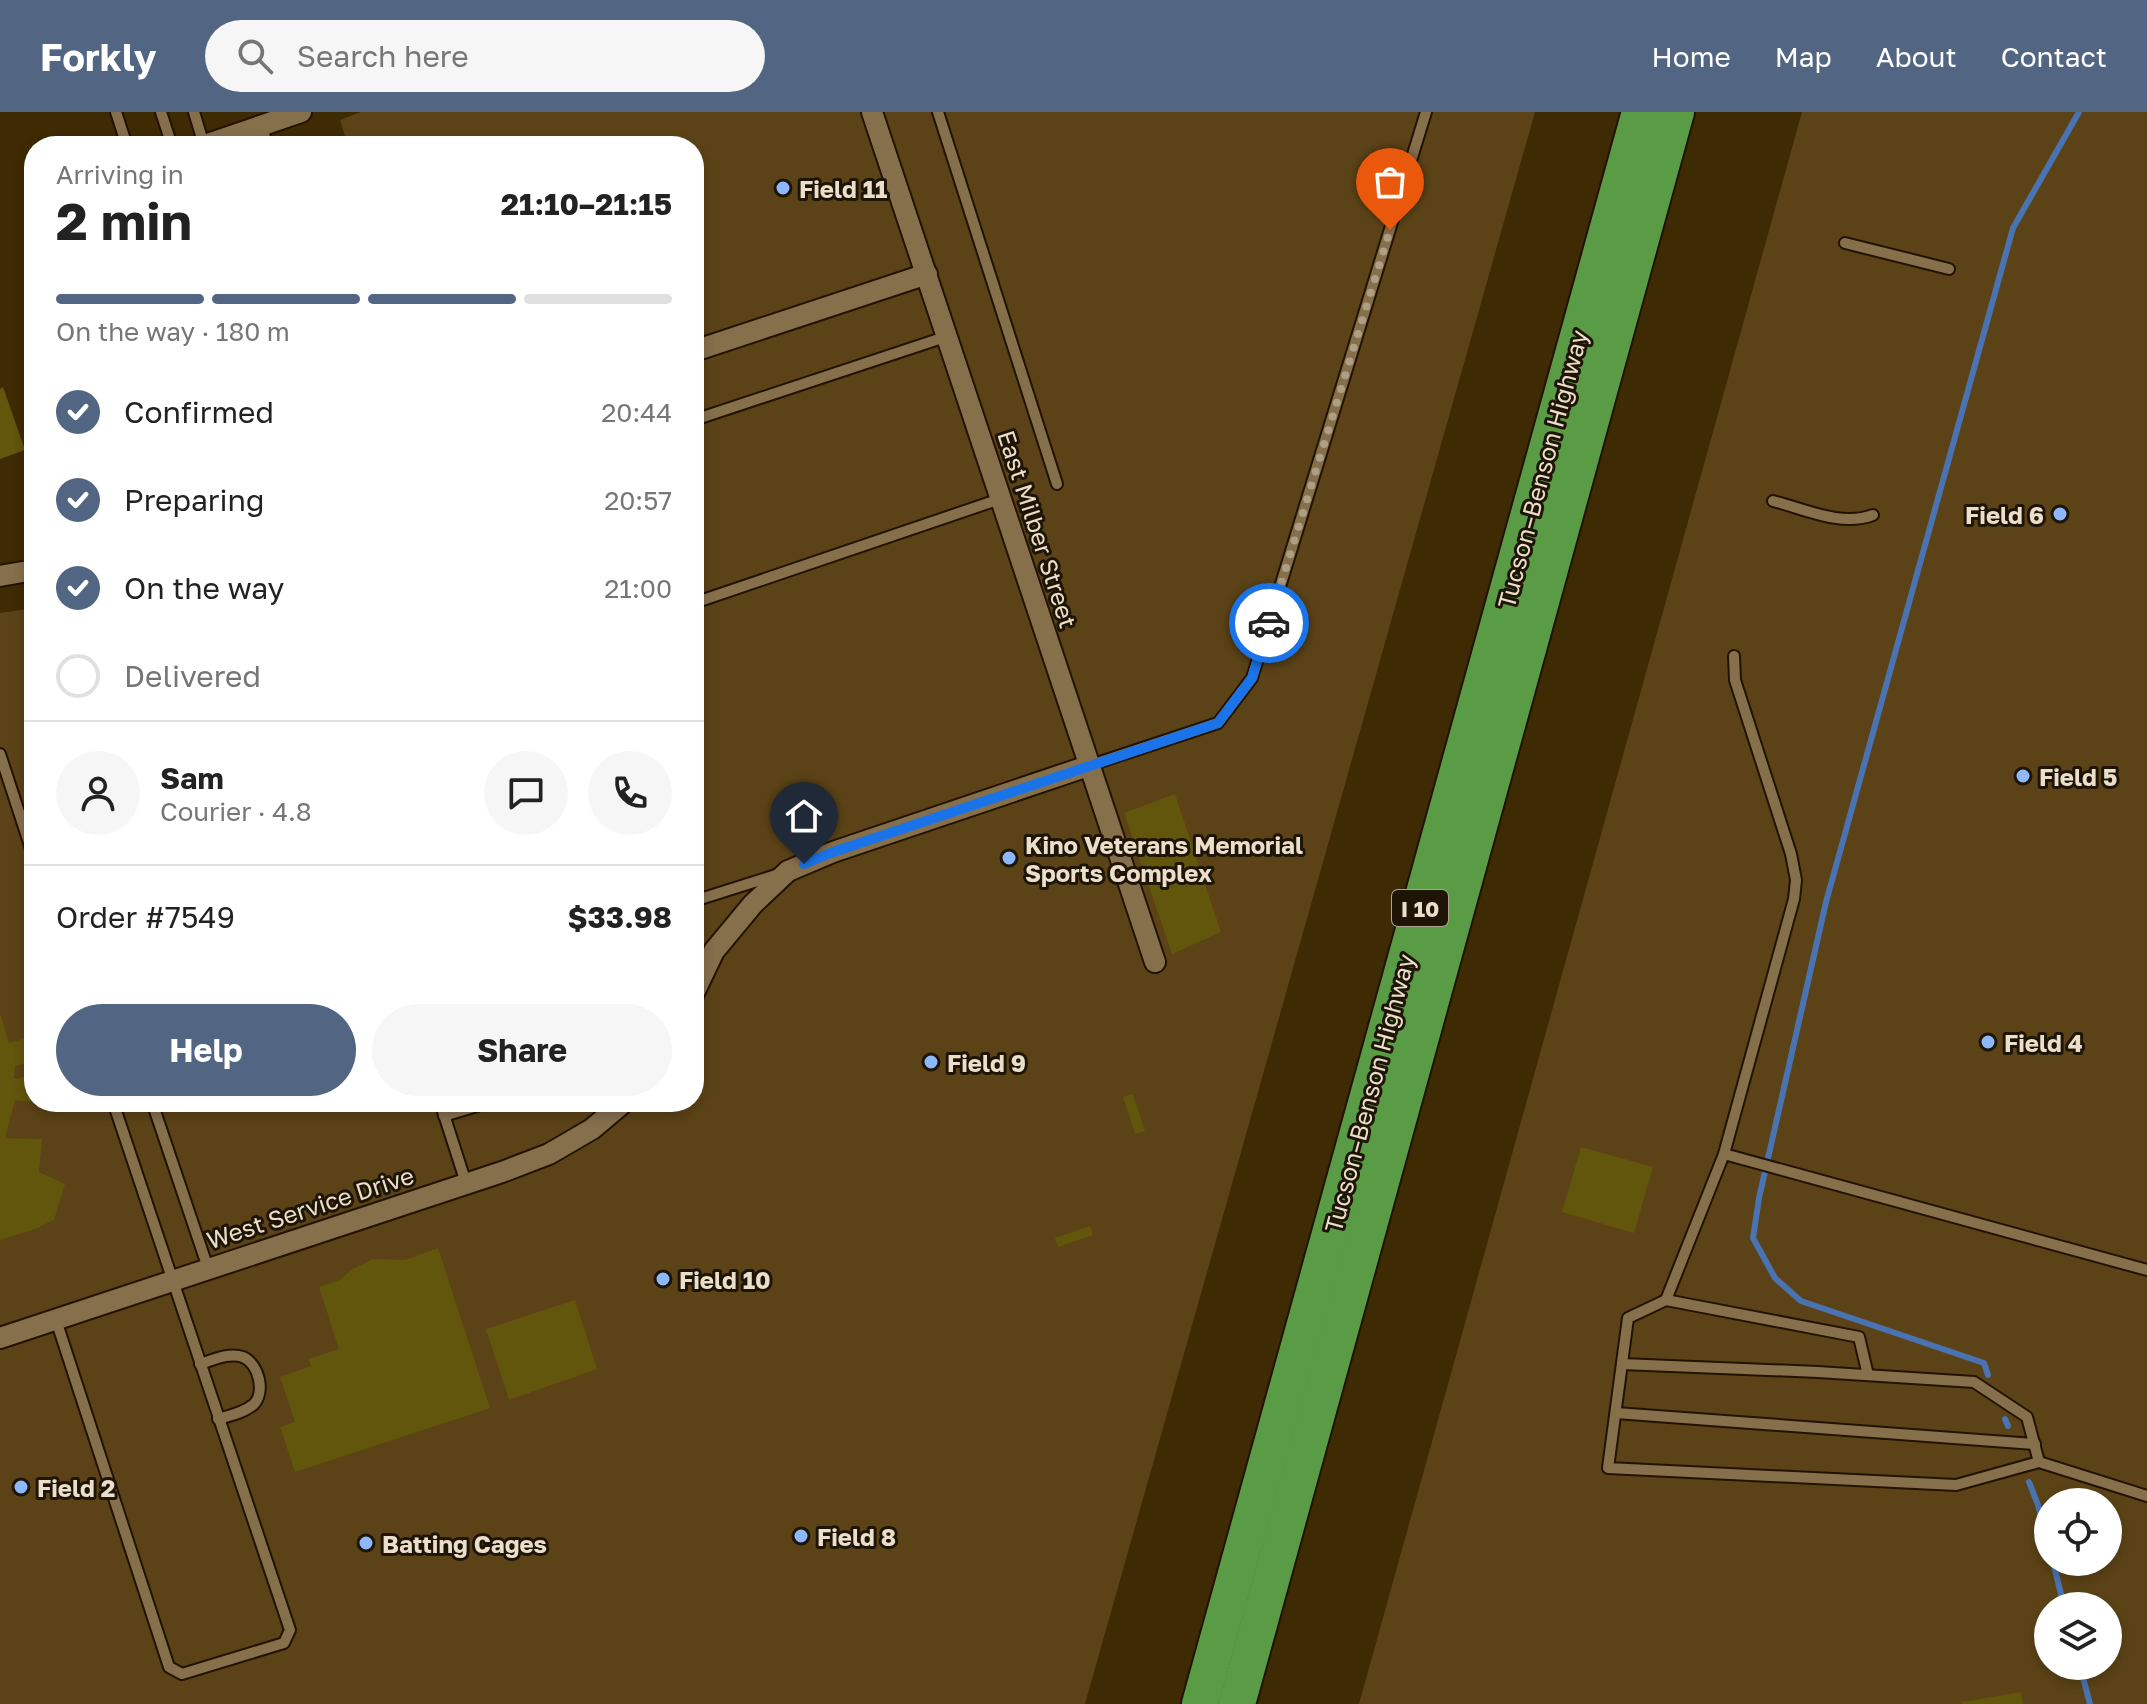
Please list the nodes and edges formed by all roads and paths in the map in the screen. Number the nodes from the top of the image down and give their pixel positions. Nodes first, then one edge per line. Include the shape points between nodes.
1 (116, 112) edge
2 (161, 112) edge
3 (194, 112) edge
4 (301, 112) edge
5 (872, 112) edge
6 (938, 112) edge
7 (1426, 112) edge
8 (1640, 112) edge
9 (1676, 112) edge
10 (261, 126) junction
11 (124, 136) edge
12 (169, 136) edge
13 (200, 136) edge
14 (232, 136) edge
15 (264, 136) edge
16 (1845, 243) dead end
17 (1949, 269) dead end
18 (927, 274) junction
19 (948, 336) junction
20 (704, 348) edge
21 (704, 417) edge
22 (1057, 484) dead end
23 (1000, 499) junction
24 (1773, 501) dead end
25 (1873, 515) dead end
26 (24, 572) edge
27 (0, 576) edge
28 (704, 600) edge
29 (1734, 656) dead end
30 (0, 754) edge
31 (1088, 766) junction
32 (24, 827) edge
33 (788, 871) junction
34 (704, 898) edge
35 (1155, 962) dead end
36 (704, 972) edge
37 (116, 1112) edge
38 (155, 1112) edge
39 (443, 1112) edge
40 (457, 1112) edge
41 (612, 1112) edge
42 (444, 1116) junction
43 (1724, 1154) junction
44 (466, 1183) junction
45 (208, 1268) junction
46 (2147, 1270) edge
47 (171, 1280) junction
48 (1666, 1300) junction
49 (56, 1320) junction
50 (0, 1338) edge
51 (200, 1364) junction
52 (1622, 1364) junction
53 (1868, 1375) junction
54 (1616, 1413) junction
55 (218, 1419) junction
56 (2035, 1444) junction
57 (2039, 1462) junction
58 (2147, 1496) edge
59 (1200, 1704) edge
60 (1237, 1704) edge

1 - 11 lane
2 - 12 lane
3 - 13 lane
4 - 10 street
5 - 18 street, East Milber Street
6 - 22 lane
7 - 31 lane via 1252,678 1218,723
8 - 59 highway, Tucson–Benson Highway / I 10
9 - 60 highway, Tucson–Benson Highway / I 10
10 - 14 street
10 - 15 lane
16 - 17 lane
18 - 19 street, East Milber Street
18 - 20 street
19 - 21 lane
19 - 23 street, East Milber Street
23 - 28 lane
23 - 31 street, East Milber Street
24 - 25 lane via 1844,520
26 - 27 street
29 - 43 lane via 1735,680 1796,880
30 - 32 lane
31 - 33 street
31 - 35 street, East Milber Street
33 - 34 lane
33 - 36 street via 753,904 714,951
37 - 47 lane
38 - 45 lane
39 - 42 lane
40 - 42 lane
41 - 44 street, West Service Drive via 549,1154
42 - 44 lane
43 - 46 lane
43 - 48 lane
44 - 45 street, West Service Drive
45 - 47 street, West Service Drive
47 - 49 street, West Service Drive
47 - 51 lane
48 - 52 lane via 1628,1318
48 - 53 lane via 1859,1337
49 - 50 street, West Service Drive
49 - 55 lane via 169,1667 182,1674 284,1643 290,1630
51 - 55 lane
51 - 55 lane via 242,1356 258,1375 256,1403
52 - 53 lane
52 - 54 lane
53 - 56 lane via 1974,1382 2027,1417
54 - 56 lane
54 - 57 lane via 1608,1468 1956,1485
56 - 57 lane
57 - 58 lane

